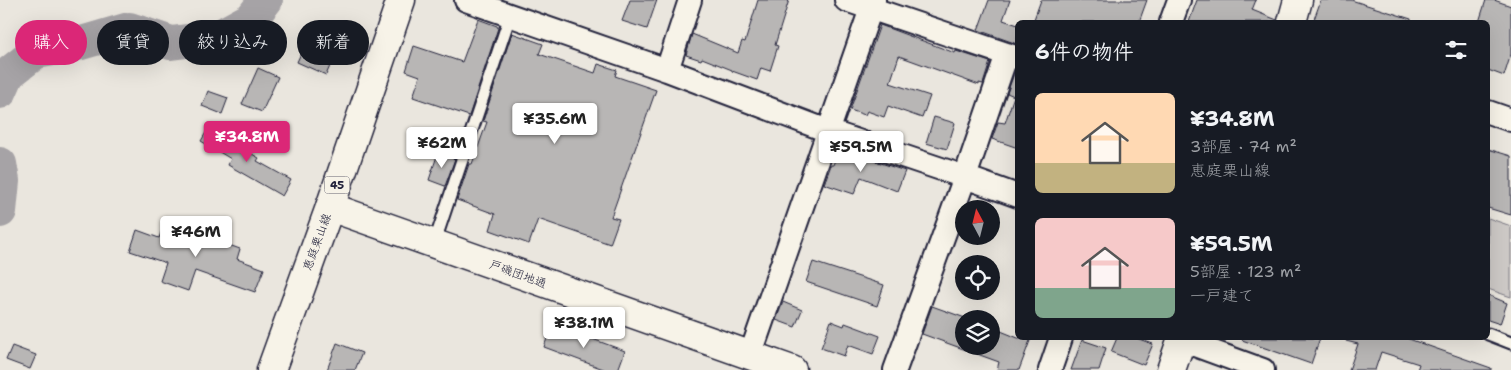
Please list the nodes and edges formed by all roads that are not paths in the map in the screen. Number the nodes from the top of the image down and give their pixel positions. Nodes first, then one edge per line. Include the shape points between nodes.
1 (401, 0) edge
2 (466, 0) edge
3 (690, 0) edge
4 (846, 0) edge
5 (1179, 0) edge
6 (1298, 0) edge
7 (872, 4) edge
8 (510, 16) junction
9 (1172, 20) edge
10 (1293, 20) edge
11 (1012, 56) edge
12 (667, 70) junction
13 (1490, 113) edge
14 (1511, 120) edge
15 (828, 131) junction
16 (965, 177) junction
17 (1015, 195) edge
18 (330, 207) junction
19 (434, 244) junction
20 (1490, 335) edge
21 (1060, 340) edge
22 (1182, 340) edge
23 (1185, 340) edge
24 (1511, 342) edge
25 (750, 356) junction
26 (271, 370) edge
27 (792, 370) edge
28 (895, 370) edge
29 (1050, 370) edge
30 (1171, 370) edge
31 (1263, 370) edge

1 - 18 street, 恵庭栗山線 / 45
2 - 8 street
3 - 12 street
4 - 7 street
5 - 9 street
6 - 10 street
7 - 11 street
7 - 15 street
8 - 12 street
8 - 19 lane
11 - 16 street
12 - 15 street
13 - 14 street
15 - 16 street
15 - 25 street
16 - 17 street
16 - 28 street
18 - 19 street, 戸磯団地通
18 - 26 street, 恵庭栗山線 / 45
19 - 25 street, 戸磯団地通
20 - 24 lane
21 - 29 street
22 - 30 street
23 - 31 street
25 - 27 street, 戸磯団地通

